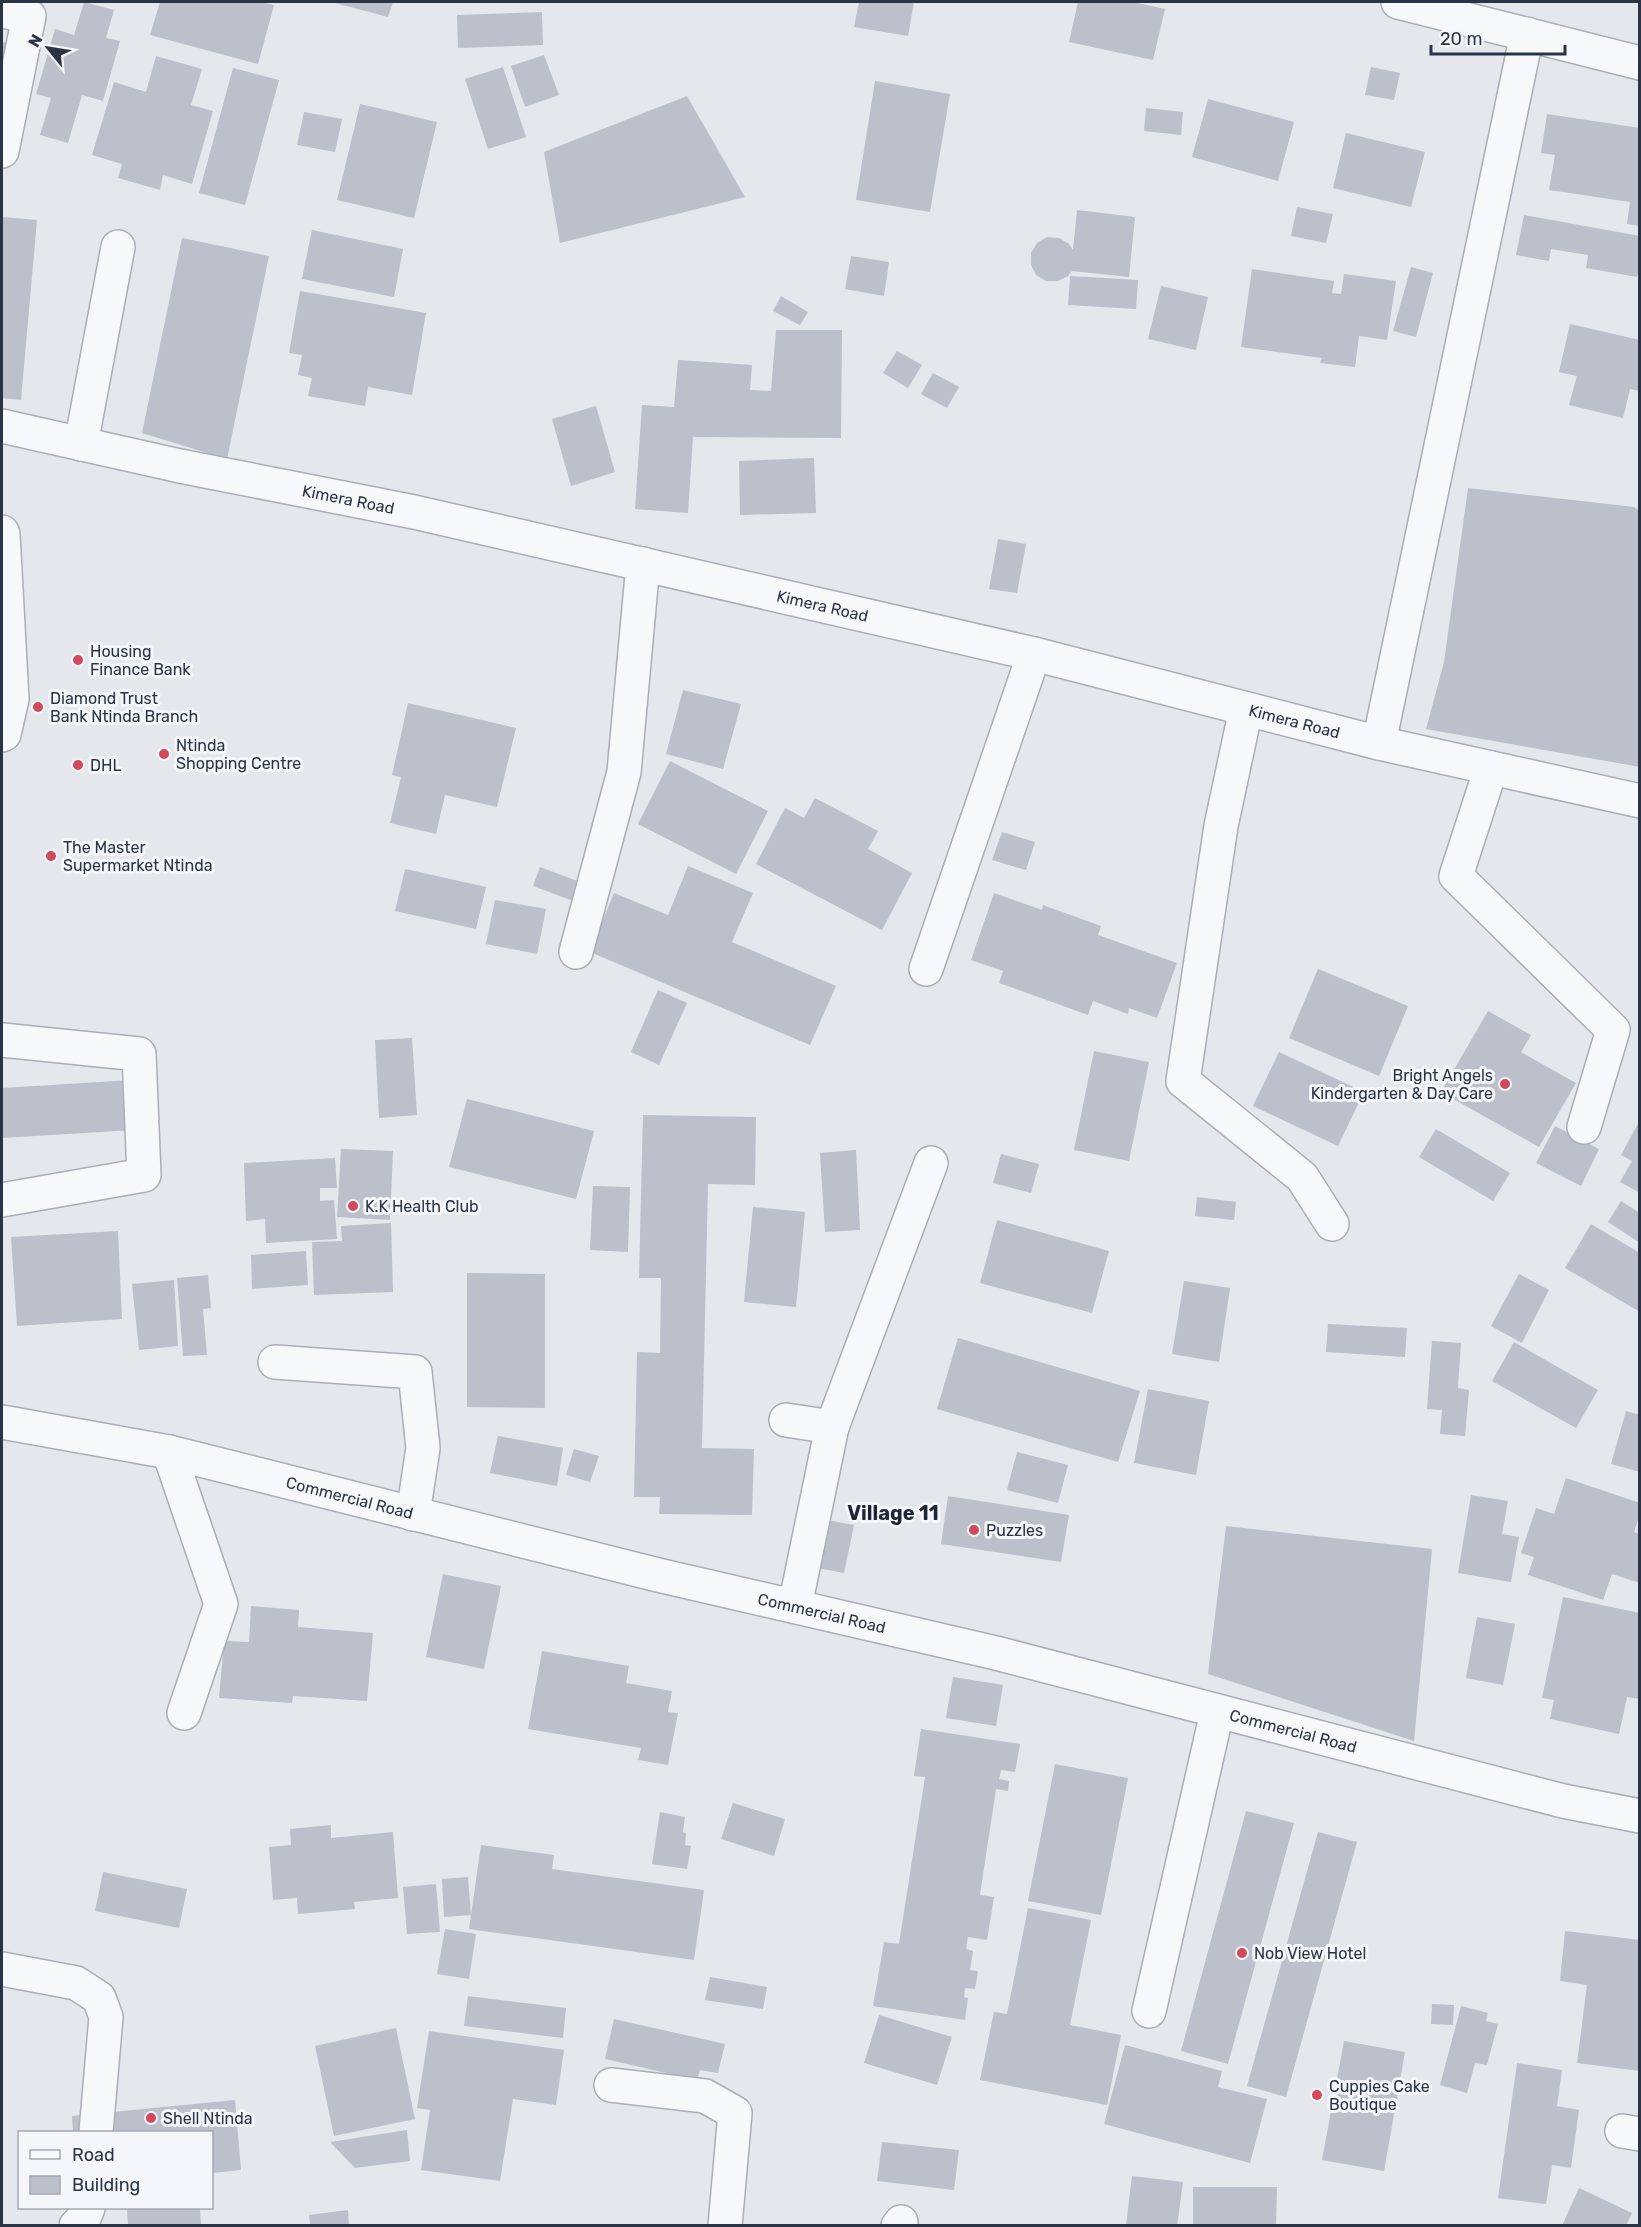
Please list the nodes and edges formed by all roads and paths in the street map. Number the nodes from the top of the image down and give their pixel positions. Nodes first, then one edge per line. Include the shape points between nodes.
1 (1398, 2) edge
2 (2, 11) edge
3 (1527, 34) junction
4 (1640, 63) edge
5 (2, 151) edge
6 (118, 247) dead end
7 (2, 426) edge
8 (81, 444) junction
9 (2, 532) edge
10 (643, 564) junction
11 (1034, 654) junction
12 (1246, 709) junction
13 (2, 735) edge
14 (1379, 743) junction
15 (1491, 768) junction
16 (1640, 801) edge
17 (576, 952) dead end
18 (926, 969) dead end
19 (2, 1040) edge
20 (1584, 1127) dead end
21 (931, 1163) dead end
22 (2, 1200) edge
23 (1332, 1224) dead end
24 (275, 1362) dead end
25 (786, 1420) dead end
26 (2, 1422) edge
27 (832, 1427) junction
28 (170, 1452) junction
29 (413, 1514) junction
30 (795, 1606) junction
31 (184, 1713) dead end
32 (1217, 1713) junction
33 (1640, 1816) edge
34 (2, 1969) edge
35 (1149, 2011) dead end
36 (611, 2085) dead end
37 (96, 2131) edge
38 (88, 2209) edge
39 (76, 2226) edge
40 (725, 2226) edge

1 - 3 street
2 - 5 street via 29,16
3 - 4 street
3 - 14 street
6 - 8 street
7 - 8 street, Kimera Road
8 - 10 street, Kimera Road via 414,512
9 - 13 street via 12,699
10 - 11 street, Kimera Road
10 - 17 street via 624,772
11 - 12 street, Kimera Road
11 - 18 street
12 - 14 street, Kimera Road
12 - 23 street via 1221,826 1183,1081 1302,1177
14 - 15 street, Kimera Road
15 - 16 street, Kimera Road
15 - 20 street via 1456,876 1613,1030
19 - 22 street via 139,1054 144,1175
21 - 27 street
24 - 29 street via 415,1372 423,1448
25 - 27 street
26 - 28 street, Commercial Road
27 - 30 street
28 - 29 street, Commercial Road
28 - 31 street via 221,1604
29 - 30 street, Commercial Road
30 - 32 street, Commercial Road via 996,1653
32 - 33 street, Commercial Road via 1563,1801
32 - 35 street
34 - 37 street via 76,1983 99,1998 106,2016
36 - 40 street via 705,2096 735,2113
38 - 39 street

